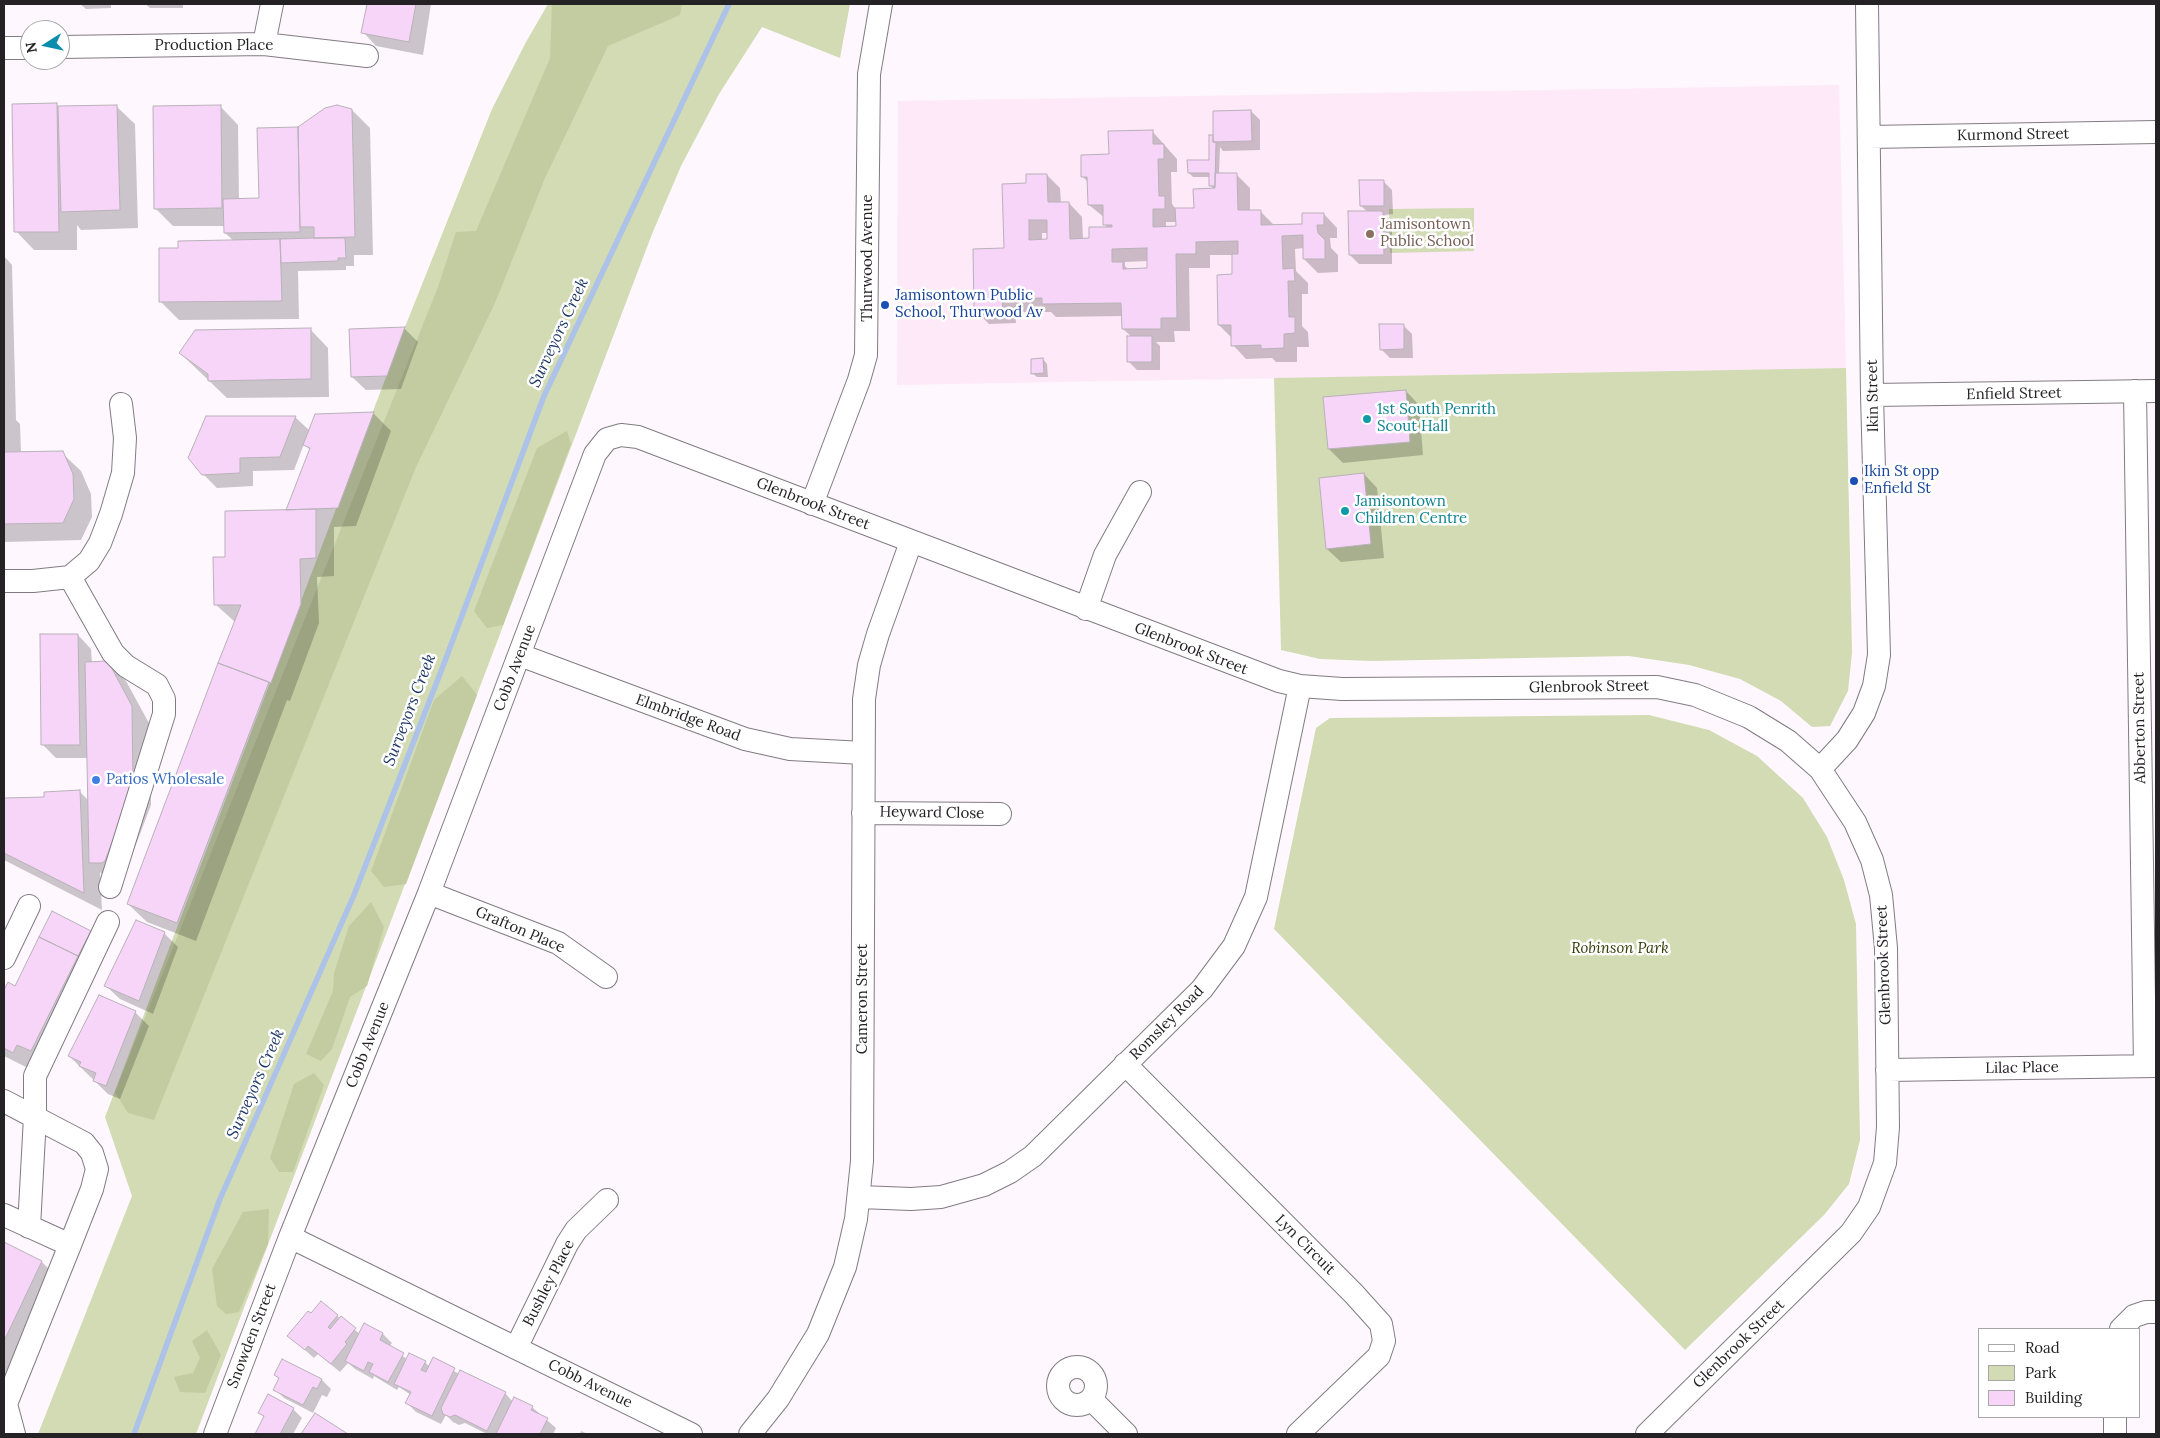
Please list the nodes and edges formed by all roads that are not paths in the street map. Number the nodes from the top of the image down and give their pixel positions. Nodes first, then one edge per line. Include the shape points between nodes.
1 (272, 4) edge
2 (881, 4) edge
3 (1867, 4) edge
4 (264, 44) junction
5 (70, 47) edge
6 (4, 48) edge
7 (20, 48) edge
8 (367, 56) dead end
9 (2156, 132) edge
10 (1869, 137) junction
11 (2145, 391) edge
12 (1872, 396) junction
13 (120, 404) dead end
14 (607, 439) joint
15 (1140, 492) dead end
16 (812, 504) junction
17 (911, 542) junction
18 (70, 577) junction
19 (4, 581) edge
20 (1086, 609) junction
21 (2148, 647) edge
22 (520, 655) junction
23 (1300, 686) junction
24 (863, 753) junction
25 (1820, 769) junction
26 (863, 812) junction
27 (1000, 814) dead end
28 (2149, 825) edge
29 (110, 887) dead end
30 (429, 893) junction
31 (29, 906) dead end
32 (108, 922) dead end
33 (4, 958) edge
34 (606, 977) dead end
35 (1125, 1064) junction
36 (2150, 1066) edge
37 (1888, 1070) junction
38 (4, 1101) edge
39 (36, 1117) junction
40 (860, 1197) junction
41 (607, 1200) dead end
42 (4, 1216) edge
43 (29, 1227) junction
44 (290, 1237) junction
45 (70, 1245) junction
46 (2156, 1312) edge
47 (2121, 1319) edge
48 (516, 1348) junction
49 (1091, 1398) dead end
50 (2115, 1418) edge
51 (14, 1434) edge
52 (215, 1434) edge
53 (691, 1434) edge
54 (750, 1434) edge
55 (1126, 1434) edge
56 (1298, 1434) edge
57 (1647, 1434) edge
58 (2115, 1434) edge

1 - 4 street
2 - 16 street, Thurwood Avenue via 869,74 866,355
3 - 10 street, Ikin Street
4 - 5 street, Production Place
4 - 8 street, Production Place
6 - 7 street
9 - 10 street, Kurmond Street
10 - 12 street, Ikin Street
11 - 12 street, Enfield Street
11 - 21 street, Abberton Street
12 - 25 street, Ikin Street via 1878,664 1870,699 1856,728
13 - 18 street via 125,438 123,473 100,543 89,561
14 - 16 street, Glenbrook Street via 620,435 638,437
14 - 22 street, Cobb Avenue via 595,454
15 - 20 street via 1111,542
16 - 17 street, Glenbrook Street
17 - 20 street, Glenbrook Street
17 - 24 street, Cameron Street via 869,665 864,699
18 - 19 street
18 - 29 street via 113,653 126,666 158,685 164,699 164,714
20 - 23 street, Glenbrook Street via 1250,671
21 - 28 street, Abberton Street
22 - 24 street, Elmbridge Road via 745,739 790,749
22 - 30 street, Cobb Avenue
23 - 25 street, Glenbrook Street via 1342,690 1657,687 1695,695 1736,710 1767,726
23 - 35 street, Romsley Road via 1261,878 1249,915 1234,946 1202,989
24 - 26 street, Cameron Street
25 - 37 street, Glenbrook Street via 1855,822 1878,879 1886,930
26 - 27 street, Heyward Close
26 - 40 street, Cameron Street
28 - 36 street, Abberton Street
30 - 34 street, Grafton Place via 558,943
30 - 44 street, Cobb Avenue
31 - 33 street
32 - 39 street via 35,1076
35 - 40 street, Romsley Road via 1032,1156 998,1179 941,1197
35 - 56 street, Lyn Circuit via 1380,1324 1384,1341 1378,1356
36 - 37 street, Lilac Place
37 - 57 street, Glenbrook Street via 1885,1163 1876,1193 1861,1220 1827,1258
38 - 39 street
39 - 43 street
39 - 45 street via 84,1143 92,1153 96,1169 92,1189
40 - 54 street, Cameron Street via 845,1267 821,1327 794,1376
41 - 48 street, Bushley Place via 567,1244
42 - 43 street
43 - 45 street
44 - 48 street, Cobb Avenue
44 - 52 street, Snowden Street
45 - 51 street via 6,1404
46 - 47 street
48 - 53 street, Cobb Avenue
49 - 55 street
50 - 58 street

